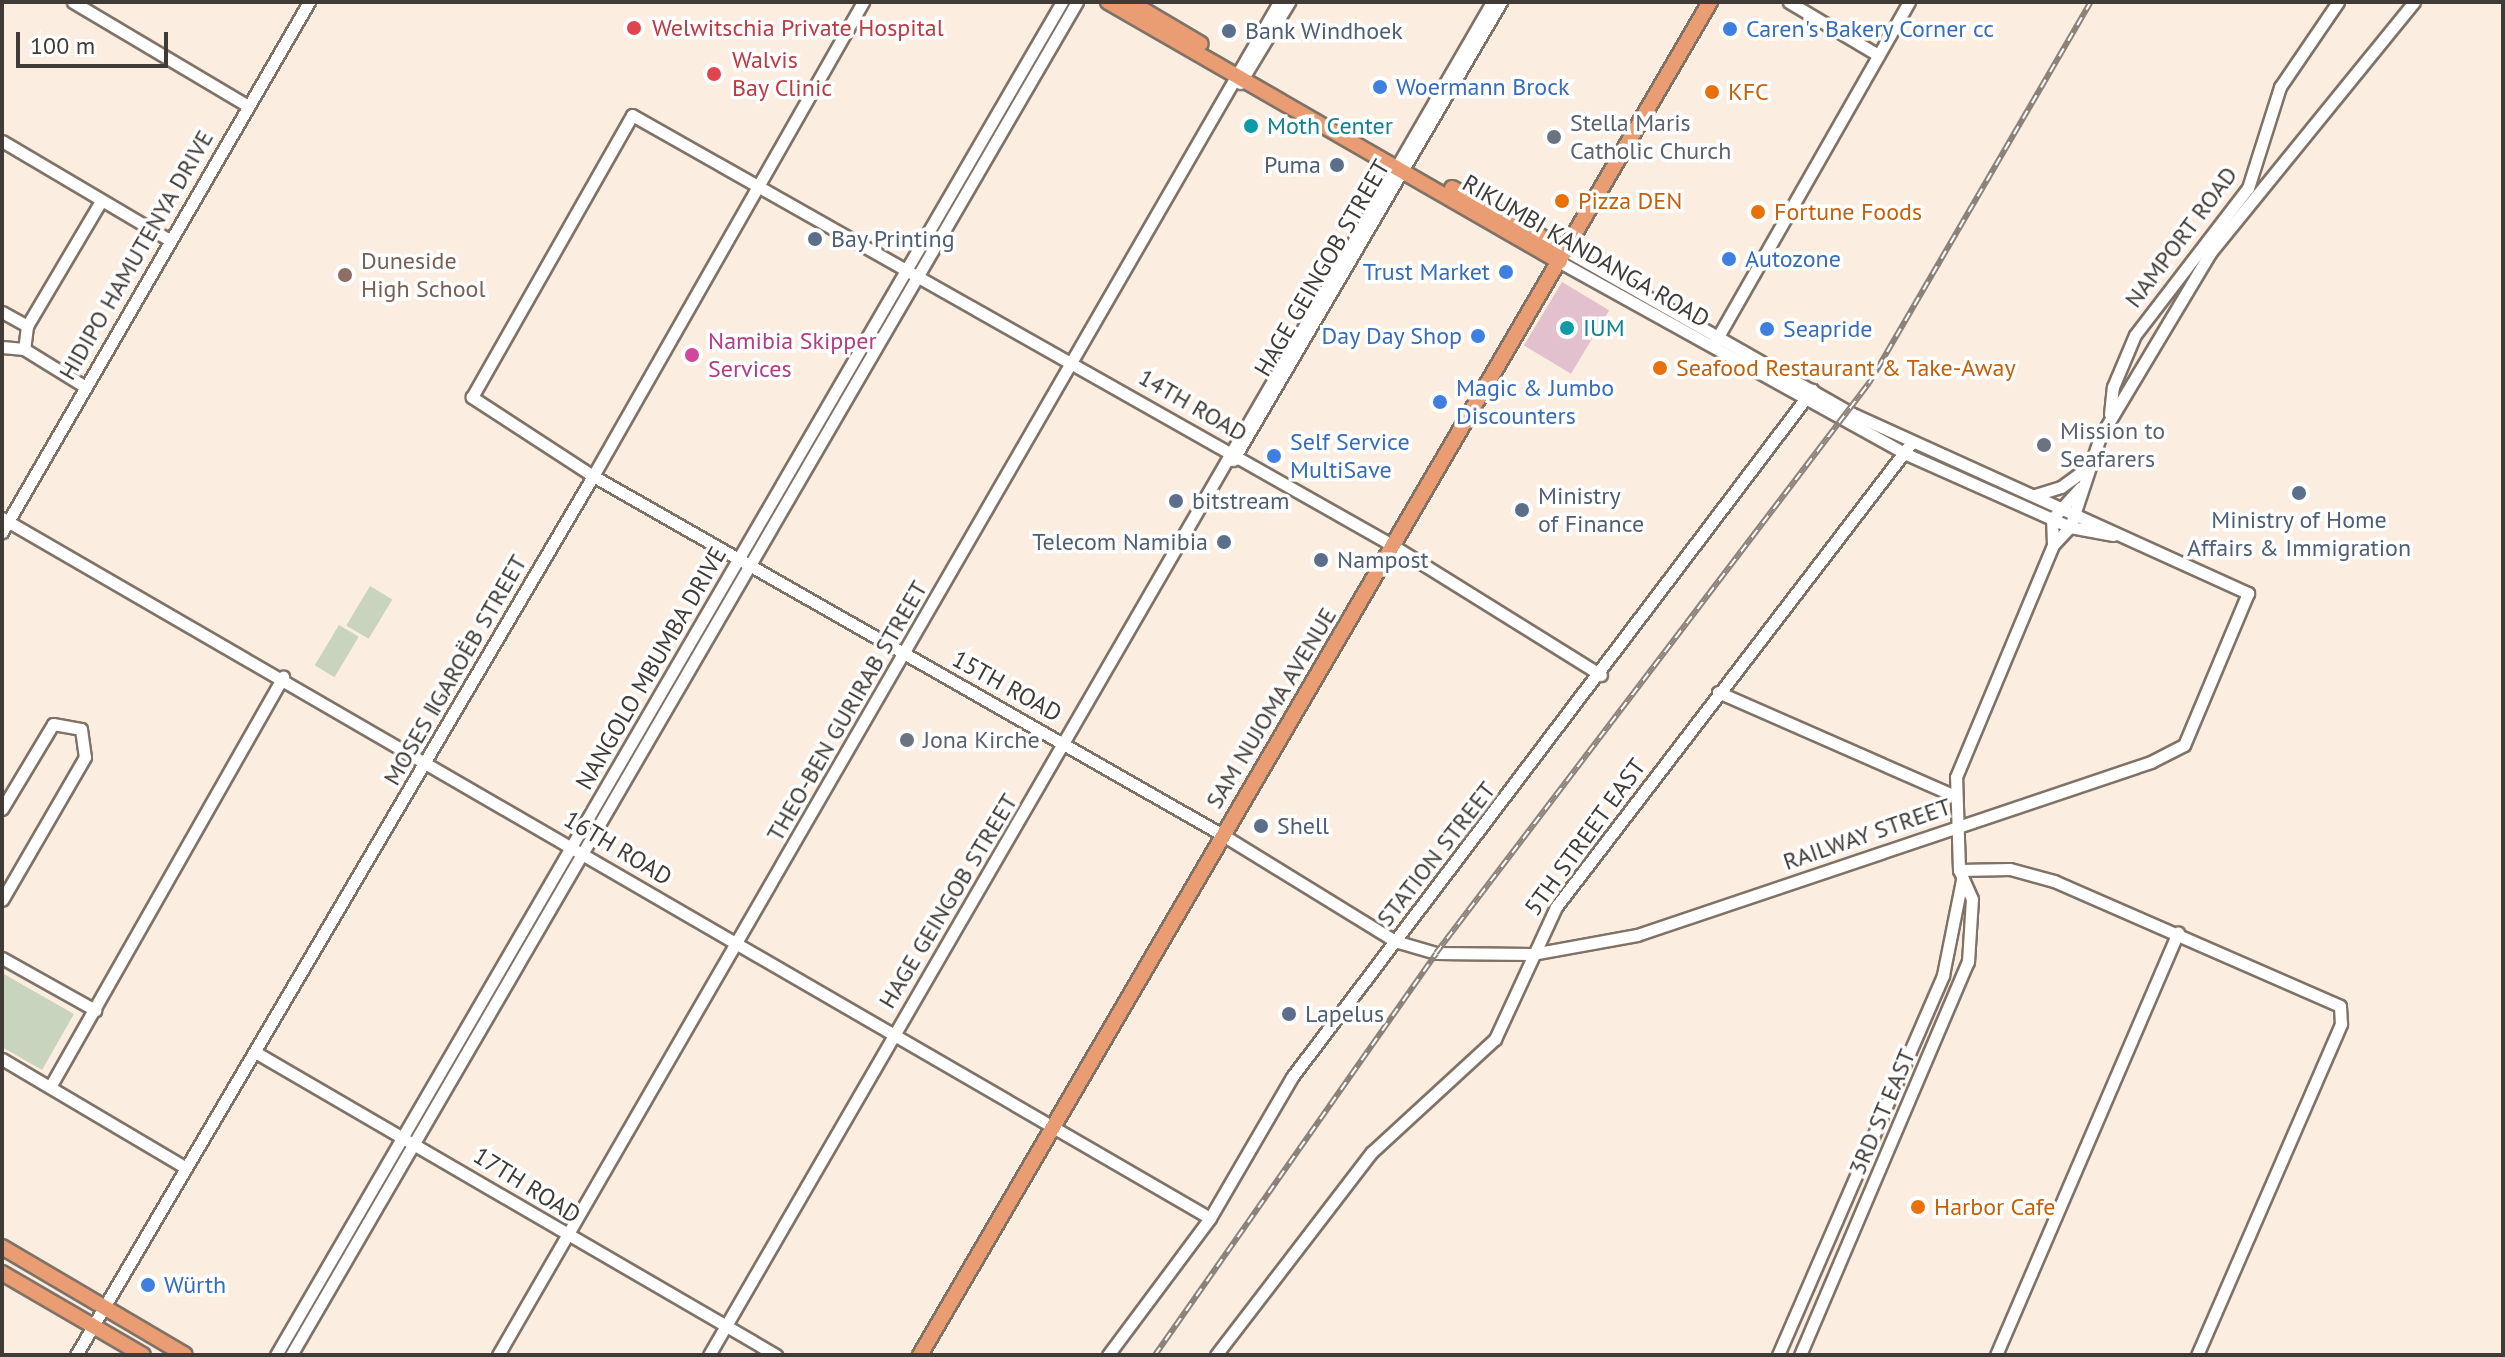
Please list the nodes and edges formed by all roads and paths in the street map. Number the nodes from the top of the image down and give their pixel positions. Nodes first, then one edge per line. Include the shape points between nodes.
1 (73, 2) edge
2 (309, 2) edge
3 (863, 2) edge
4 (1062, 2) edge
5 (1077, 2) edge
6 (1108, 2) edge
7 (1130, 2) edge
8 (1279, 2) edge
9 (1289, 2) edge
10 (1492, 2) edge
11 (1501, 2) edge
12 (1710, 2) edge
13 (1789, 2) edge
14 (1909, 2) edge
15 (2338, 2) edge
16 (2414, 2) edge
17 (1878, 55) junction
18 (1241, 77) junction
19 (248, 106) junction
20 (2, 141) edge
21 (1402, 165) junction
22 (757, 183) junction
23 (101, 201) junction
24 (168, 239) junction
25 (1563, 257) junction
26 (915, 270) junction
27 (2, 312) edge
28 (27, 326) junction
29 (1714, 343) junction
30 (2, 347) edge
31 (24, 349) junction
32 (1076, 362) junction
33 (84, 386) junction
34 (1809, 395) junction
35 (2110, 417) junction
36 (1912, 442) junction
37 (1904, 453) junction
38 (1233, 454) junction
39 (2089, 466) junction
40 (593, 476) junction
41 (2080, 488) junction
42 (2034, 495) junction
43 (2059, 506) junction
44 (2075, 513) junction
45 (2052, 519) junction
46 (4, 524) edge
47 (2070, 527) junction
48 (2113, 535) junction
49 (1392, 545) junction
50 (2053, 545) junction
51 (746, 560) junction
52 (905, 654) junction
53 (1601, 675) junction
54 (283, 677) junction
55 (1718, 692) junction
56 (1066, 745) junction
57 (428, 760) junction
58 (1953, 795) junction
59 (2, 809) edge
60 (1955, 827) junction
61 (1221, 834) junction
62 (577, 850) junction
63 (1961, 875) junction
64 (2, 900) edge
65 (2178, 933) junction
66 (1395, 941) junction
67 (737, 945) junction
68 (1532, 954) junction
69 (2, 958) edge
70 (95, 1010) junction
71 (895, 1033) junction
72 (255, 1052) junction
73 (2, 1059) edge
74 (50, 1087) junction
75 (1055, 1127) junction
76 (404, 1133) junction
77 (415, 1141) junction
78 (186, 1168) junction
79 (1210, 1218) junction
80 (566, 1235) junction
81 (2, 1247) edge
82 (2, 1273) edge
83 (103, 1308) junction
84 (92, 1327) junction
85 (726, 1327) junction
86 (76, 1355) edge
87 (143, 1355) edge
88 (185, 1355) edge
89 (276, 1355) edge
90 (291, 1355) edge
91 (498, 1355) edge
92 (709, 1355) edge
93 (776, 1355) edge
94 (920, 1355) edge
95 (1108, 1355) edge
96 (1216, 1355) edge
97 (1778, 1355) edge
98 (1800, 1355) edge
99 (1996, 1355) edge
100 (2197, 1355) edge

1 - 19 street
2 - 19 street, HIDIPO HAMUTENYA DRIVE
3 - 22 street, MOSES ǁGAROËB STREET
4 - 26 street, NANGOLO MBUMBA DRIVE
5 - 26 street, NANGOLO MBUMBA DRIVE
6 - 18 main road, RIKUMBI KANDANGA ROAD
7 - 18 main road, RIKUMBI KANDANGA ROAD
8 - 18 street, THEO-BEN GURIRAB STREET
9 - 18 street, THEO-BEN GURIRAB STREET
10 - 21 street, HAGE GEINGOB STREET
11 - 21 street, HAGE GEINGOB STREET
12 - 25 main road, SAM NUJOMA AVENUE
13 - 17 street
14 - 17 street
15 - 35 street, NAMPORT ROAD via 2280,87 2248,188 2135,335 2113,387
16 - 35 street, NAMPORT ROAD via 2210,253
17 - 29 street
18 - 21 main road, RIKUMBI KANDANGA ROAD
18 - 32 street, THEO-BEN GURIRAB STREET
19 - 24 street, HIDIPO HAMUTENYA DRIVE
20 - 23 street
21 - 25 main road, RIKUMBI KANDANGA ROAD
21 - 38 street, HAGE GEINGOB STREET
22 - 26 street, 14TH ROAD
22 - 40 street, MOSES ǁGAROËB STREET
22 - 40 street, 14TH ROAD via 632,115 473,388 479,405
23 - 24 street
23 - 28 street
24 - 33 street, HIDIPO HAMUTENYA DRIVE
25 - 29 street, RIKUMBI KANDANGA ROAD
25 - 49 main road, SAM NUJOMA AVENUE
26 - 32 street, 14TH ROAD
26 - 51 street, NANGOLO MBUMBA DRIVE
27 - 28 street
28 - 31 street
29 - 34 street, RIKUMBI KANDANGA ROAD
30 - 31 street
31 - 33 street
32 - 38 street, 14TH ROAD
32 - 52 street, THEO-BEN GURIRAB STREET
33 - 46 street, HIDIPO HAMUTENYA DRIVE
34 - 36 street, RIKUMBI KANDANGA ROAD
34 - 37 street, RIKUMBI KANDANGA ROAD
34 - 53 street, STATION STREET
35 - 39 street, NAMPORT ROAD
36 - 37 street, 5TH STREET EAST
36 - 42 street, RIKUMBI KANDANGA ROAD
37 - 45 street, RIKUMBI KANDANGA ROAD
37 - 55 street, 5TH STREET EAST
38 - 49 street, 14TH ROAD
38 - 56 street, HAGE GEINGOB STREET
39 - 41 street, NAMPORT ROAD
39 - 42 street via 2061,487
40 - 51 street, 15TH ROAD
40 - 57 street, MOSES ǁGAROËB STREET
41 - 43 street, NAMPORT ROAD
41 - 44 street, NAMPORT ROAD
42 - 43 street, RIKUMBI KANDANGA ROAD
43 - 44 street, RIKUMBI KANDANGA ROAD
43 - 45 street
44 - 47 street, NAMPORT ROAD
44 - 48 street
45 - 47 street, RIKUMBI KANDANGA ROAD
45 - 50 street, 3RD ST EAST
46 - 54 street, 16TH ROAD
47 - 48 street
47 - 50 street, 3RD ST EAST
48 - 60 street, RAILWAY STREET via 2248,593 2184,745 2151,762
49 - 53 street, 14TH ROAD
49 - 61 main road, SAM NUJOMA AVENUE
50 - 58 street, 3RD ST EAST
51 - 52 street, 15TH ROAD
51 - 62 street, NANGOLO MBUMBA DRIVE
52 - 56 street, 15TH ROAD
52 - 67 street, THEO-BEN GURIRAB STREET
53 - 66 street, STATION STREET
54 - 57 street, 16TH ROAD
54 - 70 street
55 - 58 street
55 - 68 street, 5TH STREET EAST via 1556,907
56 - 61 street, 15TH ROAD
56 - 71 street, HAGE GEINGOB STREET
57 - 62 street, 16TH ROAD
57 - 72 street, MOSES ǁGAROËB STREET
58 - 60 street, 3RD ST EAST
59 - 64 street via 53,724 81,729 85,757
60 - 63 street, 3RD ST EAST
60 - 68 street, RAILWAY STREET via 1637,935
61 - 66 street, 15TH ROAD
61 - 75 main road, SAM NUJOMA AVENUE
62 - 67 street, 16TH ROAD
62 - 76 street, NANGOLO MBUMBA DRIVE
62 - 77 street, NANGOLO MBUMBA DRIVE
63 - 65 street via 2010,869 2054,881
63 - 97 street, 3RD ST EAST via 1943,975
63 - 98 street, 3RD ST EAST via 1972,899 1968,962
65 - 99 street
65 - 100 street via 2328,997 2340,1006 2341,1024
66 - 68 street, RAILWAY STREET via 1449,956
66 - 79 street, STATION STREET via 1292,1077
67 - 71 street, 16TH ROAD
67 - 80 street, THEO-BEN GURIRAB STREET
68 - 96 street, 5TH STREET EAST via 1495,1039 1372,1152
69 - 70 street
70 - 74 street
71 - 75 street, 16TH ROAD
71 - 85 street, HAGE GEINGOB STREET
72 - 76 street, 17TH ROAD
72 - 78 street, MOSES ǁGAROËB STREET
73 - 74 street
74 - 78 street
75 - 79 street, 16TH ROAD
75 - 94 main road, SAM NUJOMA AVENUE
76 - 77 street, 17TH ROAD
76 - 89 street, NANGOLO MBUMBA DRIVE
77 - 80 street, 17TH ROAD
77 - 90 street, NANGOLO MBUMBA DRIVE
78 - 83 street, MOSES ǁGAROËB STREET
79 - 95 street, STATION STREET
80 - 85 street, 17TH ROAD
80 - 91 street, THEO-BEN GURIRAB STREET
81 - 83 main road
82 - 84 main road
83 - 84 street, MOSES ǁGAROËB STREET
83 - 88 main road
84 - 86 street, MOSES ǁGAROËB STREET
84 - 87 main road
85 - 92 street, HAGE GEINGOB STREET
85 - 93 street, 17TH ROAD

